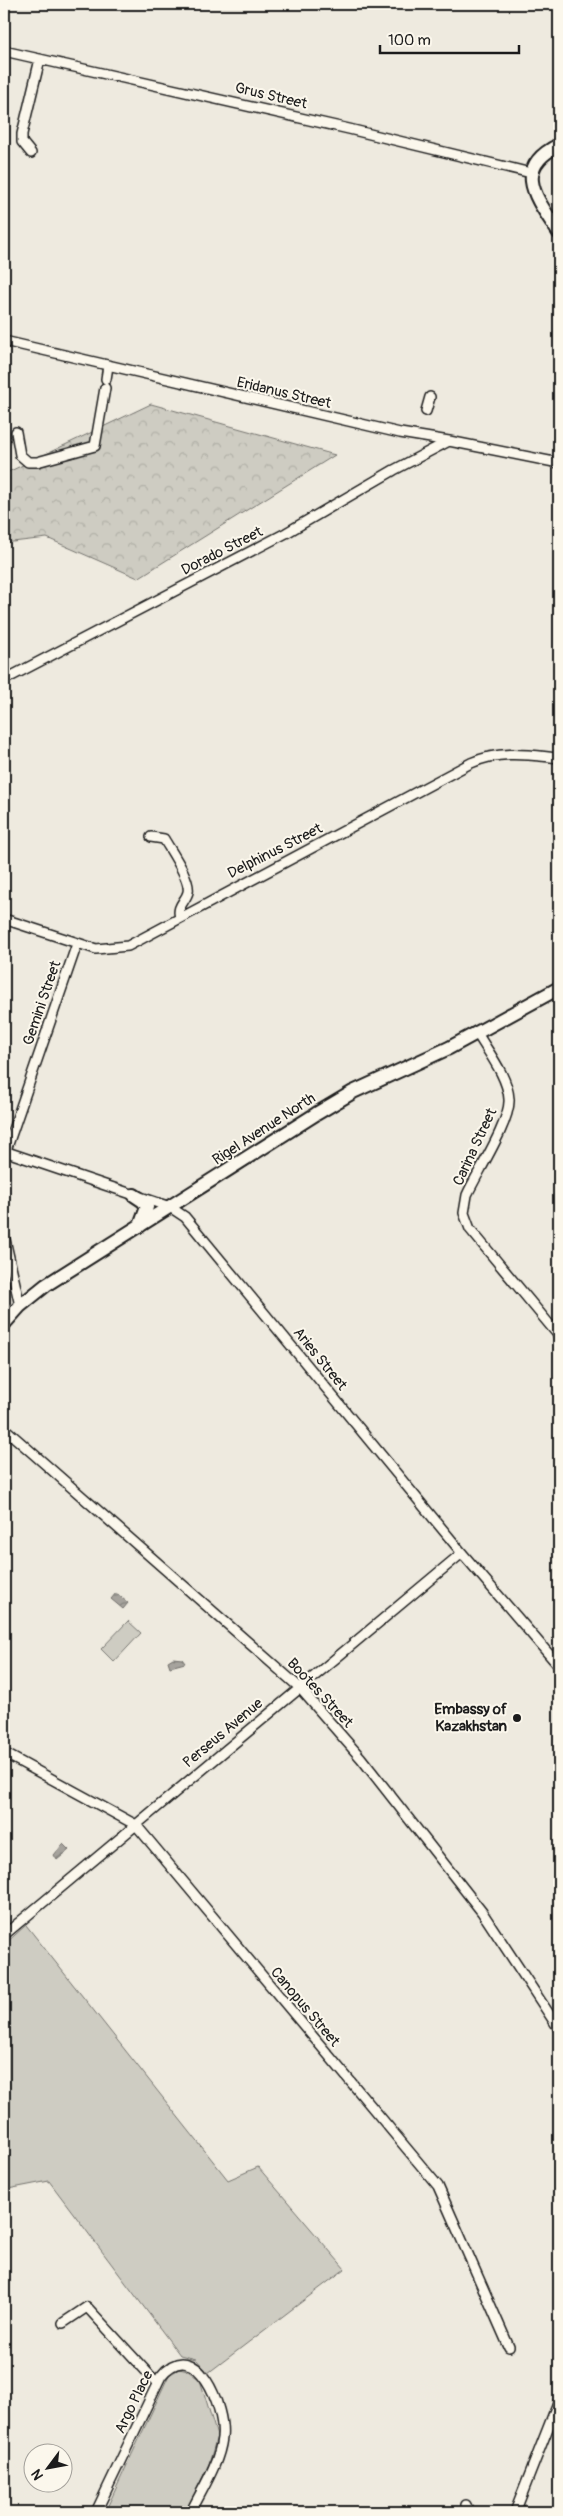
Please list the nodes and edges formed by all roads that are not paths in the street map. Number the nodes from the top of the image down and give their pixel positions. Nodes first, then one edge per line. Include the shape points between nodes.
1 (4, 51) edge
2 (40, 59) junction
3 (559, 145) edge
4 (31, 152) dead end
5 (531, 173) junction
6 (559, 234) edge
7 (4, 342) edge
8 (108, 366) junction
9 (430, 397) dead end
10 (426, 411) dead end
11 (16, 432) dead end
12 (449, 440) junction
13 (559, 463) edge
14 (4, 680) edge
15 (559, 758) edge
16 (150, 837) dead end
17 (180, 917) junction
18 (4, 919) edge
19 (77, 944) junction
20 (559, 988) edge
21 (477, 1033) junction
22 (4, 1153) edge
23 (134, 1195) junction
24 (170, 1207) junction
25 (140, 1226) junction
26 (4, 1235) edge
27 (20, 1306) junction
28 (4, 1324) edge
29 (559, 1336) edge
30 (4, 1428) edge
31 (462, 1552) junction
32 (559, 1666) edge
33 (300, 1687) junction
34 (4, 1753) edge
35 (136, 1825) junction
36 (4, 1936) edge
37 (559, 2029) edge
38 (63, 2323) dead end
39 (509, 2347) dead end
40 (157, 2383) junction
41 (559, 2400) edge
42 (96, 2512) edge
43 (191, 2512) edge
44 (515, 2512) edge

1 - 2 street, Grus Street
2 - 4 street via 22,134 22,142
2 - 5 street, Grus Street via 349,128
3 - 5 main road via 544,154
5 - 6 main road via 533,193
7 - 8 street, Eridanus Street
8 - 11 street via 93,448 28,462 20,455
8 - 12 street, Eridanus Street via 400,433
9 - 10 street
12 - 13 street, Eridanus Street
12 - 14 street, Dorado Street via 286,533
15 - 17 street, Delphinus Street via 508,753 483,758
16 - 17 street via 164,838 186,878 188,893 179,909
17 - 19 street, Delphinus Street via 128,946 107,950
18 - 19 street, Delphinus Street
19 - 22 street, Gemini Street
20 - 21 main road, Rigel Avenue North
21 - 24 main road, Rigel Avenue North via 353,1092
21 - 29 street, Carina Street via 509,1099 504,1122 467,1195 465,1220
22 - 23 street, Aries Street
23 - 24 street, Aries Street
23 - 25 main road via 147,1207
24 - 25 main road, Rigel Avenue North
24 - 31 street, Aries Street via 189,1221
25 - 27 main road, Rigel Avenue North via 46,1285
26 - 27 street
27 - 28 main road, Rigel Avenue North
30 - 33 street, Bootes Street
31 - 32 street, Aries Street
31 - 33 street, Perseus Avenue
33 - 35 street, Perseus Avenue
33 - 37 street, Bootes Street via 367,1765 476,1904
34 - 35 street, Canopus Street
35 - 36 street, Perseus Avenue
35 - 39 street, Canopus Street via 438,2186
38 - 40 street via 87,2307
40 - 42 street, Argo Place
40 - 43 street, Argo Place via 168,2366 189,2363 205,2378 218,2408 223,2436 220,2448
41 - 44 street

